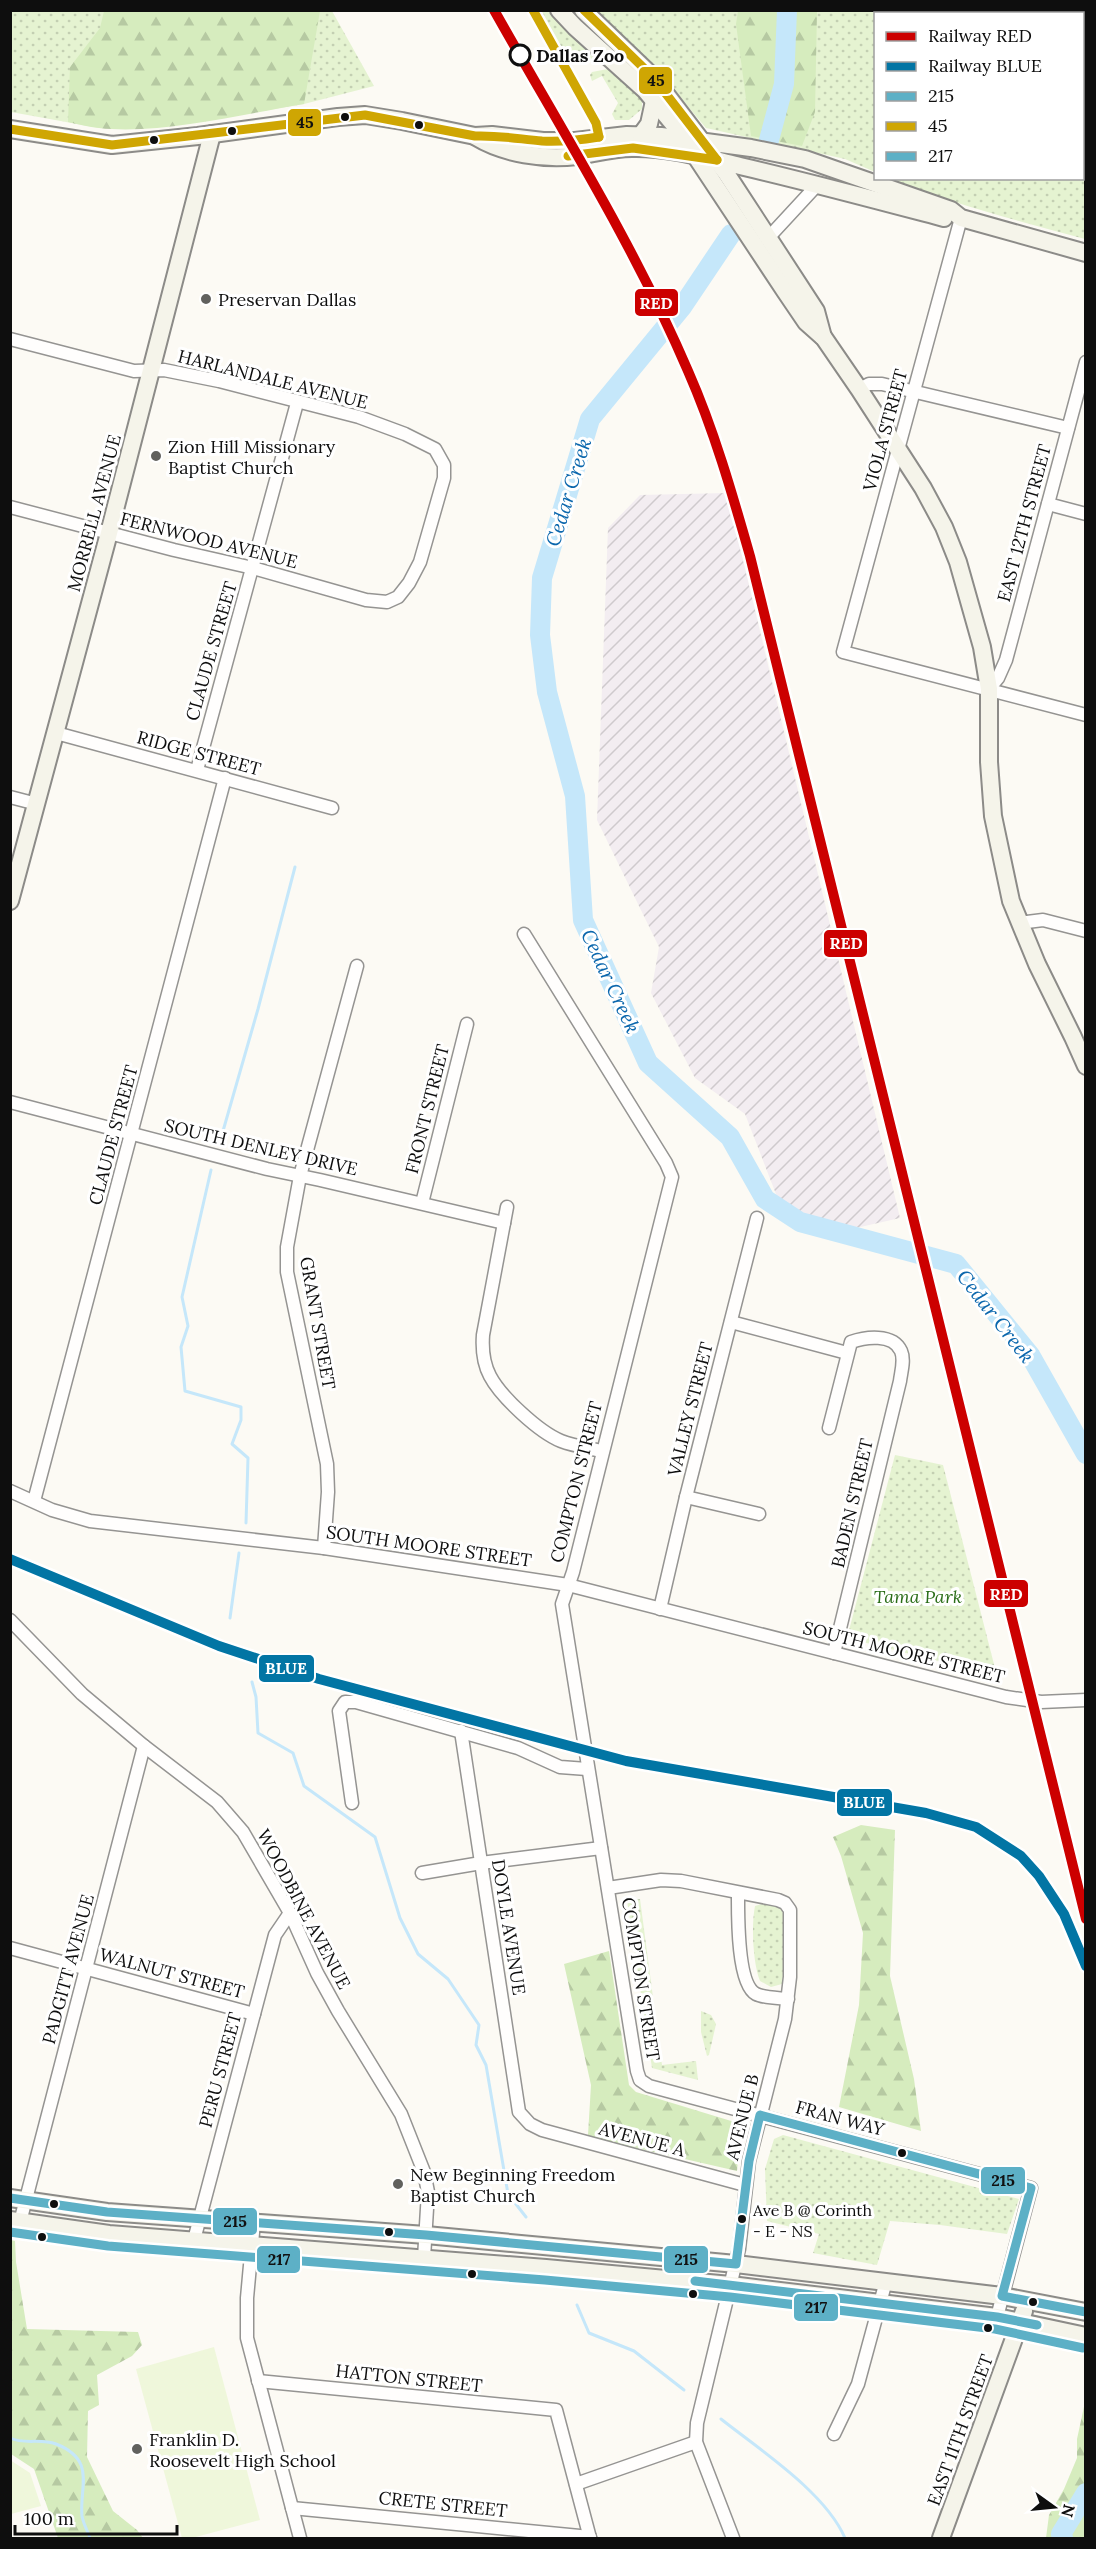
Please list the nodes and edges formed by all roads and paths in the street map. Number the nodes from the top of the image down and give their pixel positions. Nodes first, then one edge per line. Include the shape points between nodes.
1 (559, 10) edge
2 (583, 10) edge
3 (654, 101) junction
4 (10, 129) edge
5 (212, 134) junction
6 (641, 135) junction
7 (475, 136) junction
8 (694, 145) junction
9 (717, 160) junction
10 (843, 171) junction
11 (818, 184) junction
12 (961, 218) junction
13 (769, 237) junction
14 (1086, 253) edge
15 (824, 338) junction
16 (10, 339) edge
17 (1086, 362) edge
18 (151, 370) junction
19 (859, 389) junction
20 (915, 390) junction
21 (297, 403) junction
22 (1068, 428) junction
23 (899, 450) junction
24 (1048, 504) junction
25 (10, 507) edge
26 (1086, 514) edge
27 (109, 533) junction
28 (253, 568) junction
29 (398, 597) joint
30 (989, 689) junction
31 (1086, 715) edge
32 (56, 733) junction
33 (197, 770) junction
34 (225, 778) junction
35 (10, 797) edge
36 (37, 804) junction
37 (332, 808) dead end
38 (10, 901) edge
39 (1019, 923) junction
40 (1086, 931) edge
41 (524, 933) dead end
42 (357, 966) dead end
43 (467, 1024) dead end
44 (1079, 1042) edge
45 (1086, 1066) edge
46 (10, 1102) edge
47 (132, 1134) junction
48 (300, 1176) junction
49 (422, 1203) junction
50 (507, 1207) dead end
51 (757, 1218) dead end
52 (504, 1223) junction
53 (730, 1322) junction
54 (849, 1347) junction
55 (829, 1428) dead end
56 (602, 1451) junction
57 (10, 1491) edge
58 (686, 1497) junction
59 (34, 1501) junction
60 (759, 1514) dead end
61 (324, 1548) junction
62 (568, 1585) junction
63 (660, 1609) junction
64 (10, 1620) edge
65 (834, 1653) junction
66 (1086, 1700) edge
67 (461, 1731) junction
68 (144, 1746) junction
69 (587, 1769) junction
70 (352, 1803) dead end
71 (601, 1848) junction
72 (481, 1863) junction
73 (422, 1873) dead end
74 (608, 1888) junction
75 (738, 1894) junction
76 (290, 1913) junction
77 (10, 1948) edge
78 (87, 1968) junction
79 (788, 1999) junction
80 (254, 2014) junction
81 (640, 2080) joint
82 (760, 2115) junction
83 (530, 2124) joint
84 (745, 2185) junction
85 (18, 2199) edge
86 (199, 2218) junction
87 (15, 2221) edge
88 (254, 2222) junction
89 (426, 2235) junction
90 (194, 2240) junction
91 (514, 2243) junction
92 (252, 2244) junction
93 (424, 2258) junction
94 (736, 2264) junction
95 (512, 2265) junction
96 (886, 2281) junction
97 (731, 2285) junction
98 (1002, 2296) junction
99 (1028, 2300) junction
100 (879, 2302) junction
101 (1086, 2312) edge
102 (997, 2317) junction
103 (1020, 2322) junction
104 (1086, 2336) edge
105 (258, 2381) junction
106 (834, 2434) dead end
107 (696, 2442) junction
108 (576, 2484) junction
109 (292, 2508) junction
110 (300, 2538) edge
111 (590, 2538) edge
112 (733, 2538) edge
113 (941, 2538) edge

1 - 3 street
2 - 8 street via 653,77
3 - 6 street via 649,124
3 - 8 street
4 - 5 street via 112,145
5 - 7 street via 365,116
5 - 18 street, MORRELL AVENUE
6 - 7 street via 575,141
6 - 8 street
7 - 8 street via 490,146 537,155 576,156
8 - 9 street
8 - 10 street via 805,159
8 - 15 street via 785,291 806,322
9 - 11 street
9 - 13 street
10 - 11 street via 836,171
10 - 12 street via 951,210
11 - 12 street via 948,219
11 - 13 street
12 - 14 street
12 - 20 street, VIOLA STREET
13 - 15 street via 816,311
15 - 19 street
16 - 18 street, HARLANDALE AVENUE via 134,371
17 - 22 street, EAST 12TH STREET
18 - 21 street, HARLANDALE AVENUE via 219,381
18 - 27 street, MORRELL AVENUE
19 - 20 street via 882,384
19 - 23 street
20 - 22 street
20 - 23 street, VIOLA STREET
21 - 28 street, CLAUDE STREET
21 - 29 street, HARLANDALE AVENUE via 359,417 405,434 435,449 444,465 444,478 420,562
22 - 24 street, EAST 12TH STREET
23 - 30 street via 944,527 958,562 982,647
23 - 30 street, VIOLA STREET via 843,652
24 - 26 street
24 - 30 street, EAST 12TH STREET via 1006,660
25 - 27 street, FERNWOOD AVENUE
27 - 28 street, FERNWOOD AVENUE
27 - 32 street, MORRELL AVENUE
28 - 29 street, FERNWOOD AVENUE via 366,600 387,602
28 - 33 street, CLAUDE STREET
30 - 31 street
30 - 39 street via 993,816 1001,863
32 - 33 street, RIDGE STREET
32 - 36 street, MORRELL AVENUE
33 - 34 street, RIDGE STREET
34 - 37 street, RIDGE STREET
34 - 47 street, CLAUDE STREET
35 - 36 street
36 - 38 street, MORRELL AVENUE
39 - 40 street via 1042,920
39 - 44 street
41 - 56 street, COMPTON STREET via 672,1177
42 - 48 street, GRANT STREET
43 - 49 street, FRONT STREET
44 - 45 street
46 - 47 street, SOUTH DENLEY DRIVE
47 - 48 street, SOUTH DENLEY DRIVE
47 - 59 street, CLAUDE STREET
48 - 49 street, SOUTH DENLEY DRIVE
48 - 61 street, GRANT STREET via 287,1247 287,1272 327,1464
49 - 52 street, SOUTH DENLEY DRIVE
50 - 52 street
51 - 53 street, VALLEY STREET
52 - 56 street via 483,1335 482,1353 490,1376 506,1398 542,1431 561,1441
53 - 54 street
53 - 58 street, VALLEY STREET
54 - 55 street
54 - 65 street, BADEN STREET via 863,1338 884,1339 895,1344 902,1360
56 - 62 street, COMPTON STREET
57 - 59 street, SOUTH MOORE STREET
58 - 60 street
58 - 63 street, VALLEY STREET
59 - 61 street, SOUTH MOORE STREET via 90,1521
61 - 62 street, SOUTH MOORE STREET
62 - 63 street, SOUTH MOORE STREET
62 - 69 street, COMPTON STREET via 562,1604
63 - 65 street, SOUTH MOORE STREET
64 - 68 street, WOODBINE AVENUE via 82,1694
65 - 66 street, SOUTH MOORE STREET via 1006,1697 1041,1702
67 - 69 street via 518,1748 560,1767
67 - 70 street via 351,1702 341,1705
67 - 72 street, DOYLE AVENUE
68 - 76 street, WOODBINE AVENUE via 233,1817
68 - 78 street, PADGITT AVENUE
69 - 71 street, COMPTON STREET
71 - 72 street
71 - 74 street, COMPTON STREET
72 - 73 street
72 - 83 street, DOYLE AVENUE via 519,2112
74 - 75 street via 661,1880
74 - 81 street, COMPTON STREET
75 - 79 street via 737,1920 745,1979 757,1994
75 - 79 street, AVENUE B via 777,1900 790,1910
76 - 80 street, PERU STREET via 275,1935
76 - 89 street, WOODBINE AVENUE via 338,2011 400,2114 424,2172 428,2192
77 - 78 street, WALNUT STREET
78 - 80 street, WALNUT STREET
78 - 85 street, PADGITT AVENUE
79 - 82 street, AVENUE B
80 - 86 street, PERU STREET
81 - 82 street, FRAN WAY via 649,2086
82 - 84 street, AVENUE B
82 - 98 street, FRAN WAY via 1031,2188
83 - 84 street, AVENUE A
84 - 94 street, AVENUE B
85 - 86 street via 107,2212
85 - 87 street, PADGITT AVENUE
86 - 88 street
86 - 90 street, PERU STREET
87 - 90 street via 109,2234
88 - 89 street
88 - 92 street
89 - 91 street
89 - 93 street, WOODBINE AVENUE
90 - 92 street
91 - 94 street
91 - 95 street
92 - 93 street
92 - 105 street via 246,2319
93 - 95 street
94 - 96 street
94 - 97 street, AVENUE B
95 - 97 street
96 - 98 street
96 - 100 street
97 - 100 street
97 - 107 street, AVENUE B via 697,2423
98 - 99 street
98 - 102 street
99 - 101 street
99 - 103 street, EAST 11TH STREET
100 - 102 street
100 - 106 street via 858,2384
102 - 103 street
103 - 104 street
103 - 113 street, EAST 11TH STREET
105 - 108 street, HATTON STREET via 556,2410
105 - 109 street
107 - 108 street
107 - 112 street, AVENUE B
108 - 111 street
109 - 110 street
109 - 111 street, CRETE STREET

